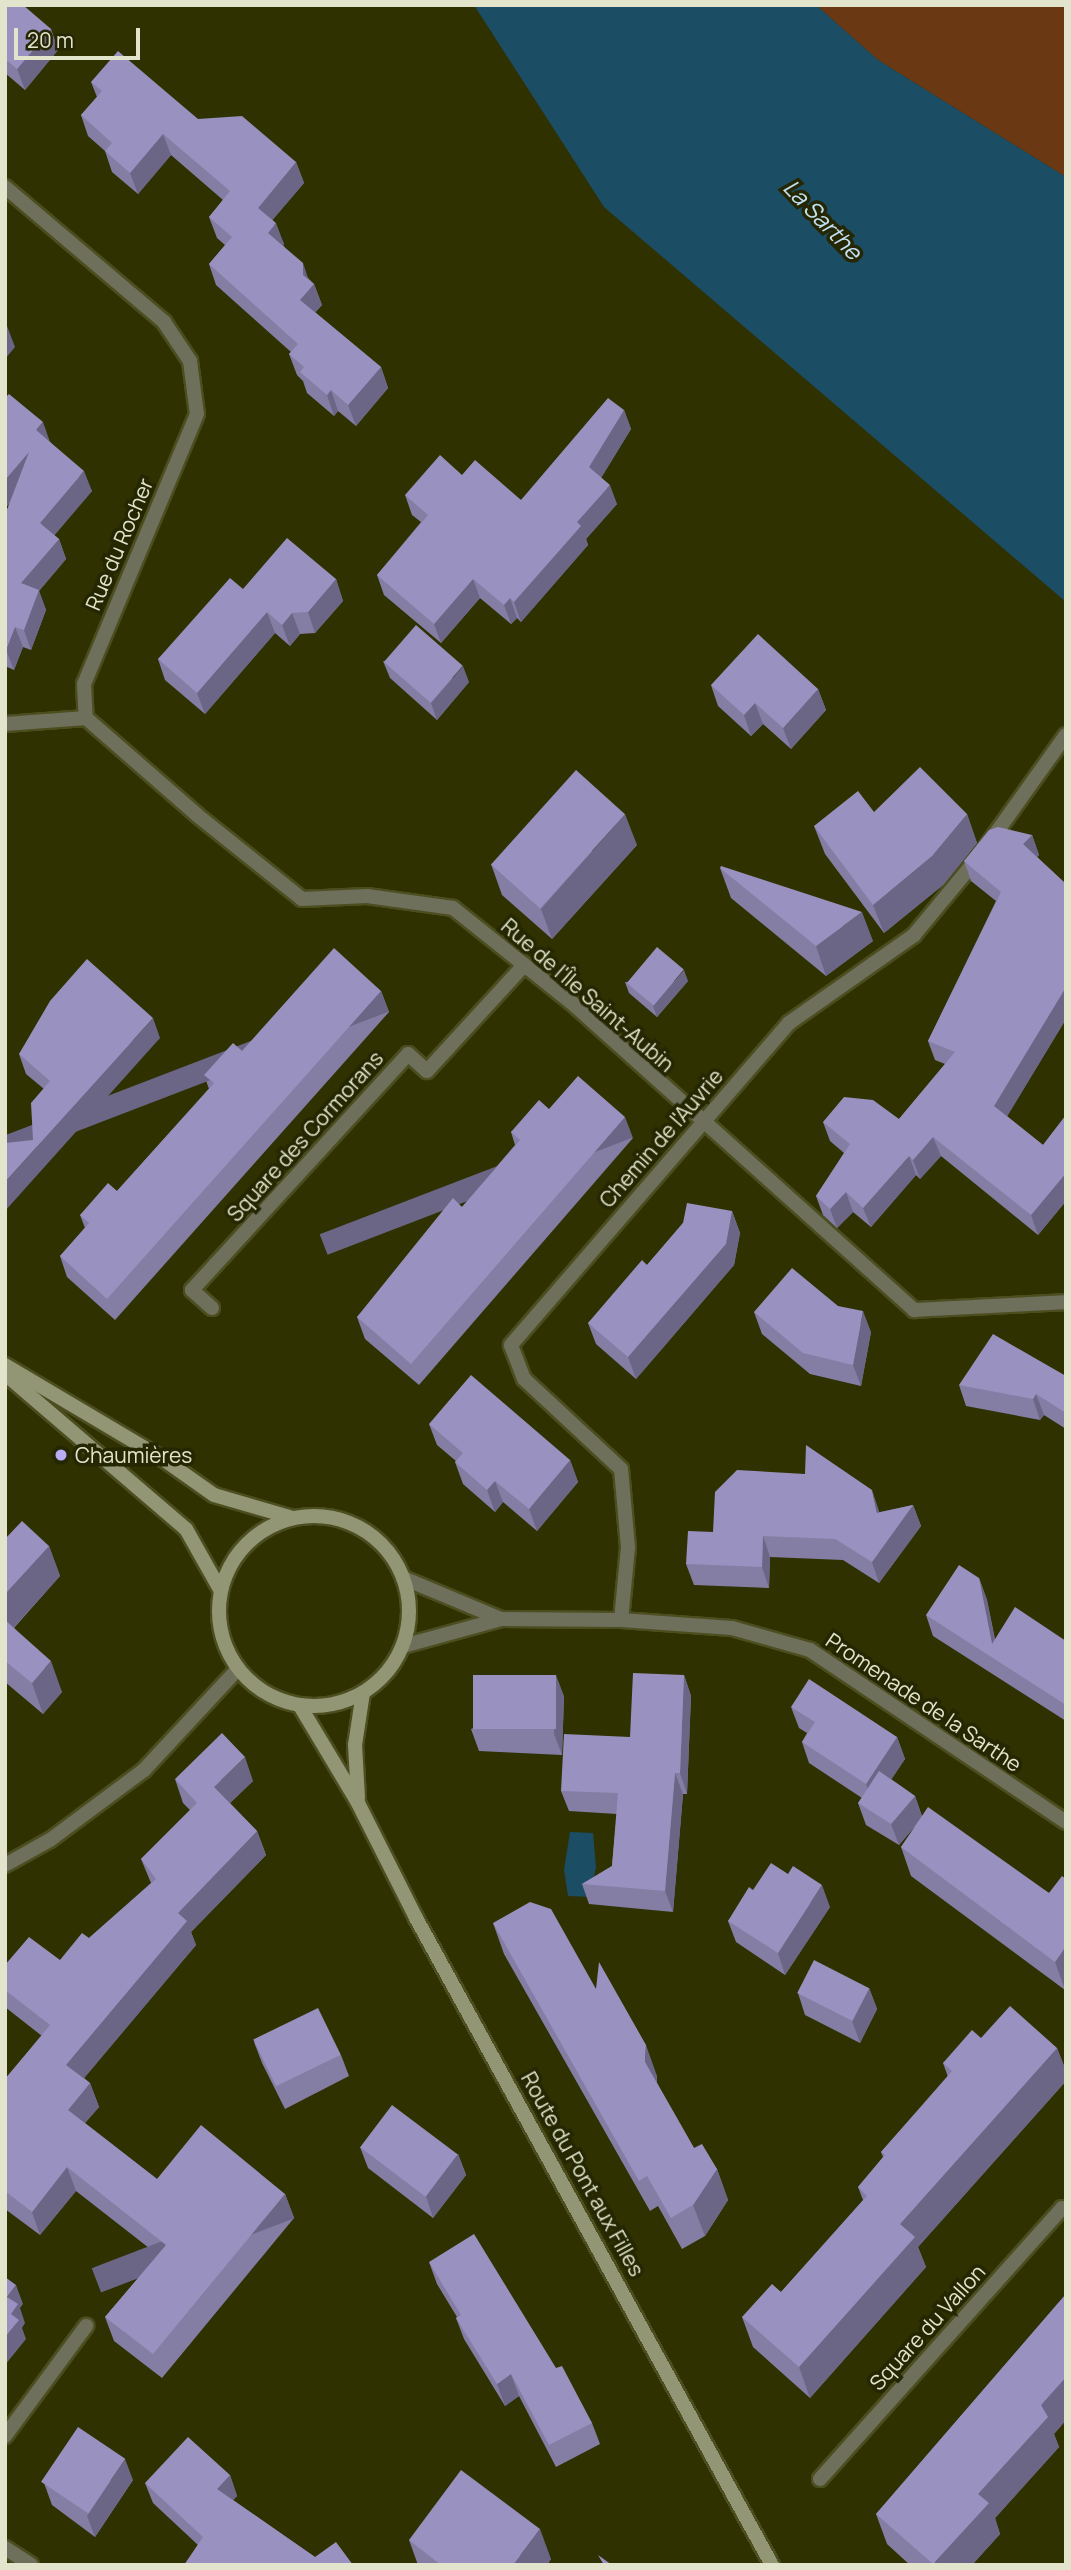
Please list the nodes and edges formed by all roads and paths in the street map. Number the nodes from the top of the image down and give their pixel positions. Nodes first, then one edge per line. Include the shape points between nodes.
1 (5, 187) edge
2 (86, 718) junction
3 (5, 724) edge
4 (1066, 735) edge
5 (524, 965) junction
6 (702, 1122) junction
7 (1066, 1303) edge
8 (212, 1308) dead end
9 (5, 1365) edge
10 (5, 1374) edge
11 (293, 1518) junction
12 (403, 1578) junction
13 (221, 1591) junction
14 (501, 1619) junction
15 (621, 1620) junction
16 (403, 1646) junction
17 (239, 1670) junction
18 (363, 1693) junction
19 (300, 1706) junction
20 (358, 1803) junction
21 (1066, 1822) edge
22 (5, 1865) edge
23 (1066, 2210) edge
24 (86, 2326) dead end
25 (5, 2436) edge
26 (820, 2479) dead end
27 (5, 2548) edge
28 (31, 2565) edge
29 (772, 2565) edge

1 - 2 street, Rue du Rocher via 164,322 190,361 197,414 84,684
2 - 3 street
2 - 5 street, Rue de l'Île Saint-Aubin via 302,899 367,897 453,908
4 - 6 street, Chemin de l'Auvrie via 981,854 914,935 789,1023
5 - 6 street, Rue de l'Île Saint-Aubin
5 - 8 street, Square des Cormorans via 427,1071 408,1054 192,1290
6 - 7 street, Rue de l'Île Saint-Aubin via 914,1310
6 - 15 street, Chemin de l'Auvrie via 511,1345 524,1379 621,1469 628,1547
9 - 11 street via 163,1459 214,1495
10 - 13 street via 186,1529
11 - 12 street via 334,1518 359,1528 390,1554
11 - 13 street via 261,1533 243,1548
12 - 14 street, Promenade de la Sarthe
12 - 16 street via 409,1612
13 - 17 street via 221,1632
14 - 15 street, Promenade de la Sarthe
14 - 16 street, Promenade de la Sarthe
15 - 21 street, Promenade de la Sarthe via 732,1628 810,1650
16 - 18 street via 387,1672
17 - 19 street via 266,1693
17 - 22 street via 189,1717 144,1770 51,1840
18 - 19 street via 333,1704
18 - 20 street, Route du Pont aux Filles via 355,1745
19 - 20 street, Route du Pont aux Filles
20 - 29 street, Route du Pont aux Filles via 416,1918
23 - 26 street, Square du Vallon via 1062,2208
24 - 25 street
27 - 28 street

